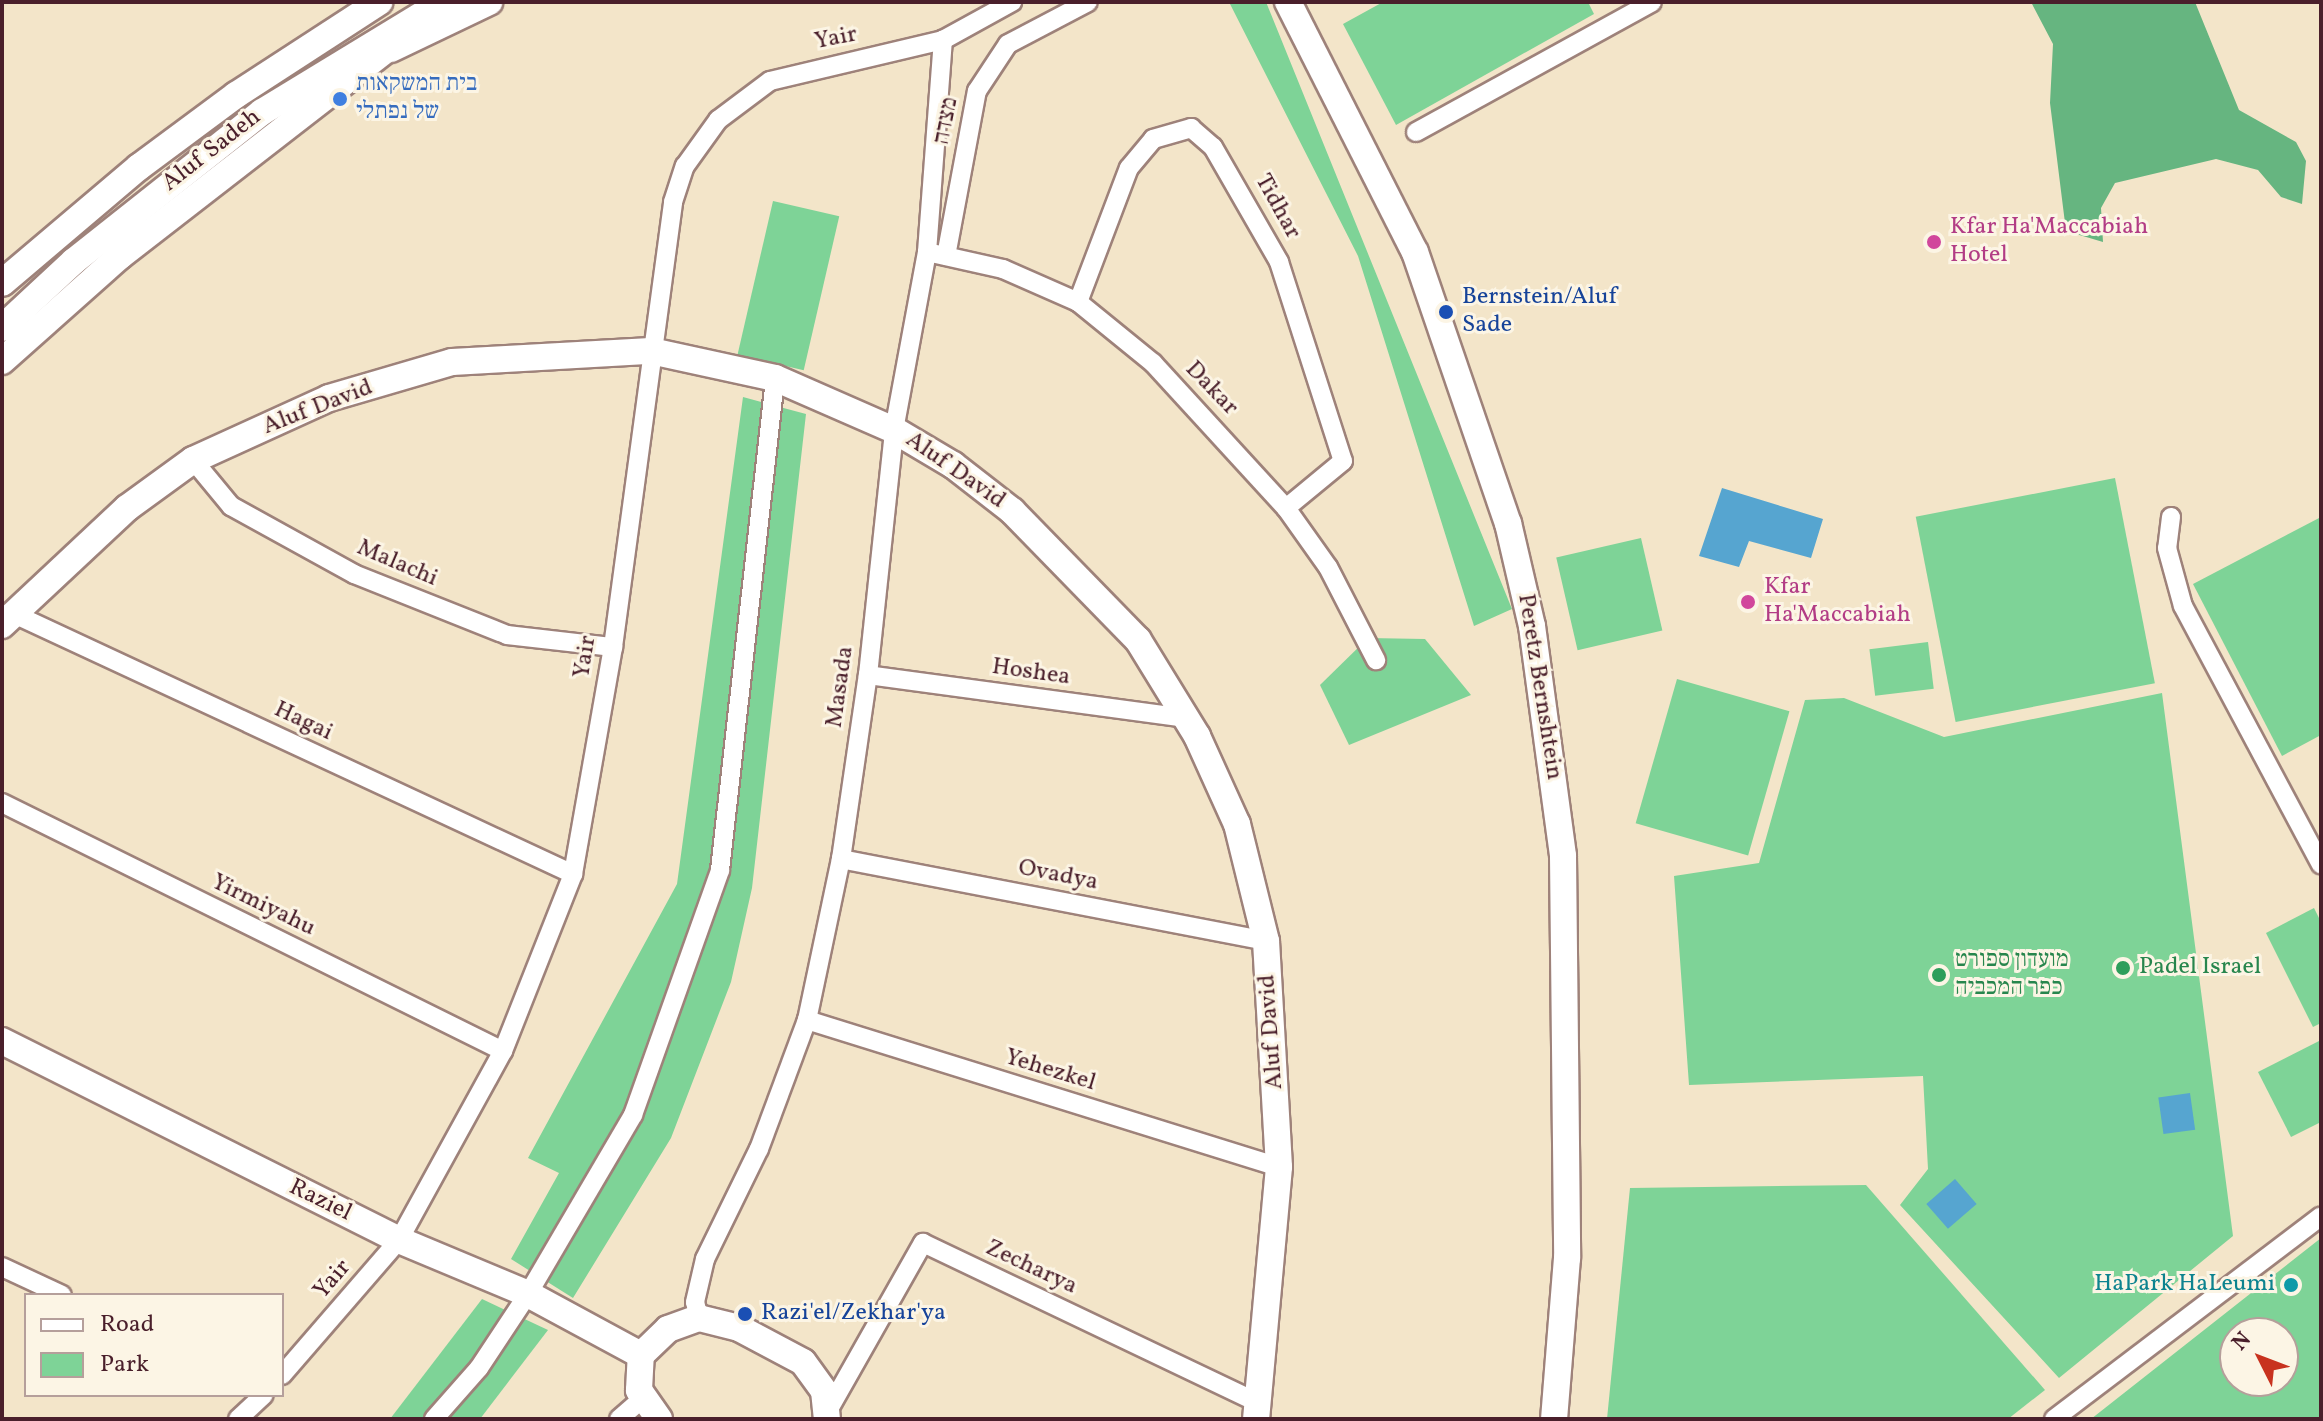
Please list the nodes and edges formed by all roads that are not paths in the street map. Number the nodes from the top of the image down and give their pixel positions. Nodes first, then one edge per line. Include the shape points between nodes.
1 (357, 2) edge
2 (379, 2) edge
3 (443, 2) edge
4 (489, 2) edge
5 (1012, 2) edge
6 (1088, 2) edge
7 (1288, 2) edge
8 (1652, 2) edge
9 (943, 40) junction
10 (382, 53) junction
11 (236, 95) junction
12 (262, 112) junction
13 (1416, 132) dead end
14 (927, 252) junction
15 (946, 256) junction
16 (2, 283) edge
17 (1078, 302) junction
18 (2, 328) edge
19 (651, 351) junction
20 (2, 361) edge
21 (775, 378) junction
22 (894, 430) junction
23 (193, 460) junction
24 (1286, 508) junction
25 (2171, 517) dead end
26 (7, 619) edge
27 (613, 647) junction
28 (1376, 660) dead end
29 (868, 675) junction
30 (1187, 718) junction
31 (2, 803) edge
32 (841, 859) junction
33 (2321, 864) edge
34 (573, 874) junction
35 (1266, 941) junction
36 (807, 1020) junction
37 (2, 1041) edge
38 (503, 1051) junction
39 (1279, 1167) junction
40 (2321, 1216) edge
41 (399, 1240) junction
42 (2, 1267) edge
43 (58, 1293) edge
44 (528, 1294) junction
45 (699, 1318) junction
46 (641, 1355) junction
47 (284, 1373) edge
48 (262, 1397) edge
49 (832, 1399) edge
50 (651, 1409) edge
51 (1257, 1411) edge
52 (238, 1419) edge
53 (434, 1419) edge
54 (619, 1419) edge
55 (1554, 1419) edge
56 (2054, 1419) edge

1 - 11 street
2 - 11 street, Aluf Sadeh
3 - 12 street, Aluf Sadeh
4 - 10 street
5 - 9 street, Yair
6 - 15 street, מצדה via 1008,44 977,91
7 - 55 street, Peretz Bernshtein via 1415,252 1508,523 1532,626 1563,856 1567,1258
8 - 13 street
9 - 14 street, Masada
9 - 19 street, Yair via 770,81 718,120 685,166 673,202
10 - 12 street
10 - 20 street via 120,256
11 - 16 street, Aluf Sadeh via 139,167
12 - 18 street, Aluf Sadeh via 74,261
14 - 15 street, Dakar
14 - 22 street, Masada
15 - 17 street, Dakar via 1003,269
17 - 24 street, Dakar via 1153,363
17 - 24 street, Tidhar via 1129,168 1153,139 1191,128 1213,147 1279,262 1343,461
19 - 21 street, Aluf David
19 - 23 street, Aluf David via 452,362 329,398
19 - 27 street, Yair
21 - 22 street, Aluf David
21 - 44 street via 720,870 633,1115
22 - 29 street, Masada
22 - 30 street, Aluf David via 953,465 1012,511 1087,583 1138,640
23 - 26 street, Aluf David via 127,508
23 - 27 street, Malachi via 231,506 354,574 507,635
24 - 28 street, Dakar via 1328,567
25 - 33 street via 2167,548 2183,606
26 - 34 street, Hagai
27 - 34 street, Yair
29 - 30 street, Hoshea
29 - 32 street, Masada
30 - 35 street, Aluf David via 1237,824
31 - 38 street, Yirmiyahu
32 - 35 street, Ovadya
32 - 36 street, Masada
34 - 38 street, Yair
35 - 39 street, Aluf David
36 - 39 street, Yehezkel
36 - 45 street, Masada via 759,1149 705,1259 695,1302
37 - 41 street, Raziel
38 - 41 street, Yair
39 - 51 street, Aluf David
40 - 56 street
41 - 44 street, Raziel
41 - 47 street, Yair
42 - 43 street
44 - 46 street, Raziel
44 - 53 street via 479,1368
45 - 46 street via 668,1329
45 - 49 street via 763,1337 803,1362
46 - 50 street
48 - 52 street
49 - 51 street, Zecharya via 923,1243
50 - 54 street

